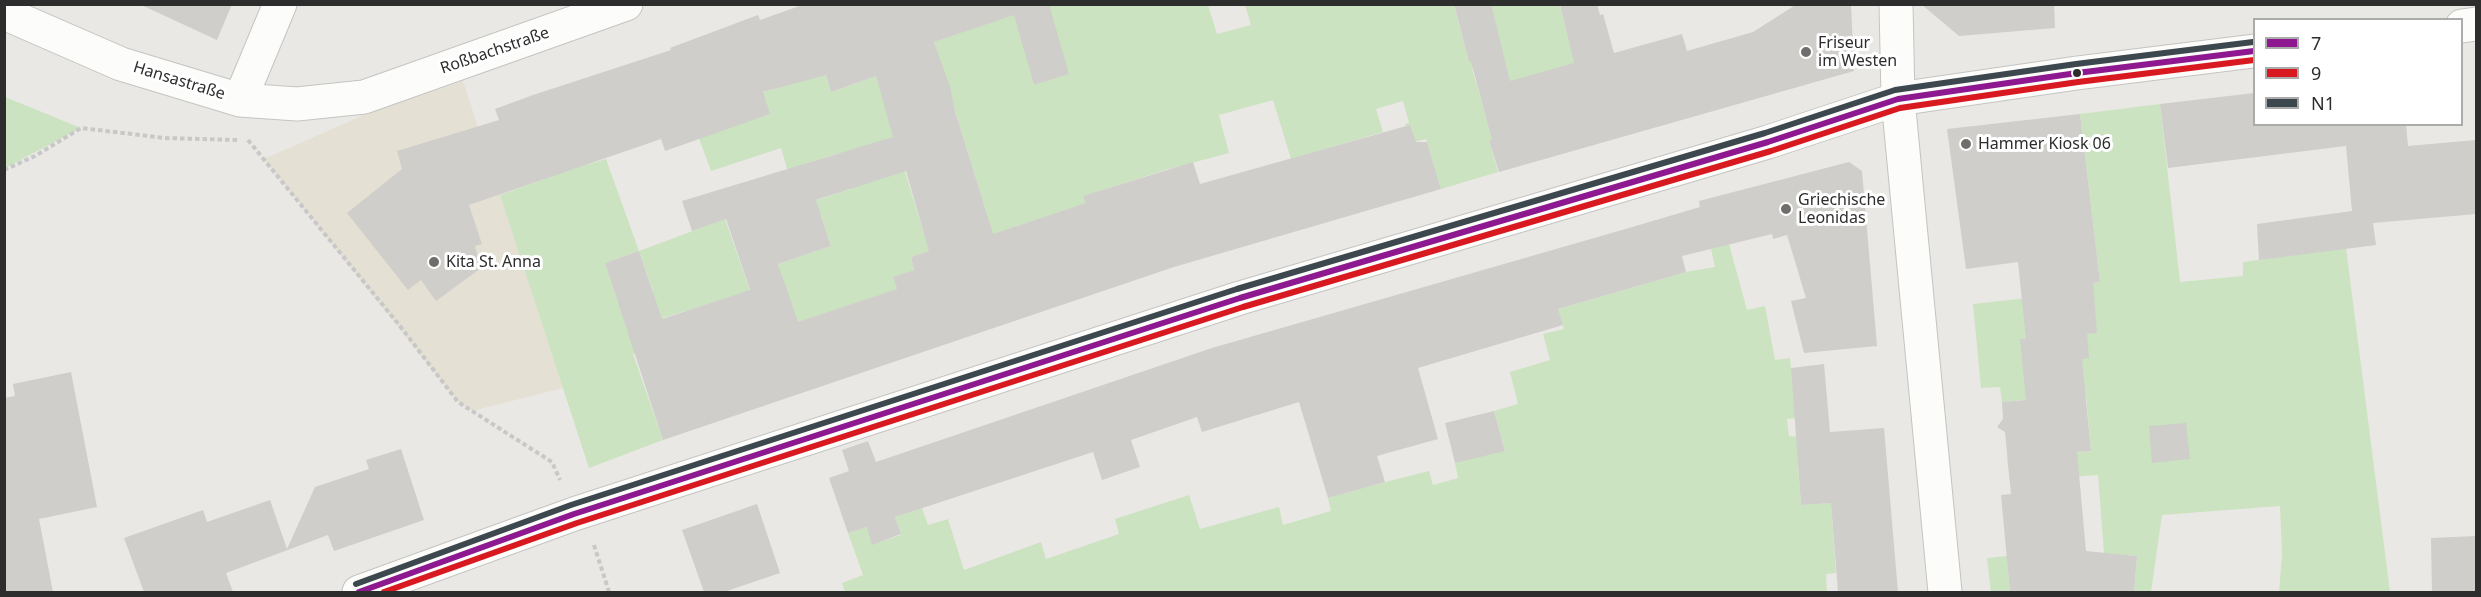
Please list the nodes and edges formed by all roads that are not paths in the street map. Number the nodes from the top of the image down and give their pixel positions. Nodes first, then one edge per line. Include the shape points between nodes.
1 (280, 4) edge
2 (626, 4) edge
3 (1896, 4) edge
4 (4, 13) edge
5 (2253, 51) edge
6 (364, 97) joint
7 (1898, 99) junction
8 (240, 100) junction
9 (359, 592) edge
10 (1945, 592) edge

1 - 8 street
2 - 6 street, Roßbachstraße
3 - 7 street
4 - 8 street, Hansastraße via 121,64
5 - 7 street
6 - 8 street, Hansastraße via 297,104
7 - 9 street via 1757,146 1240,298 579,512
7 - 10 street

